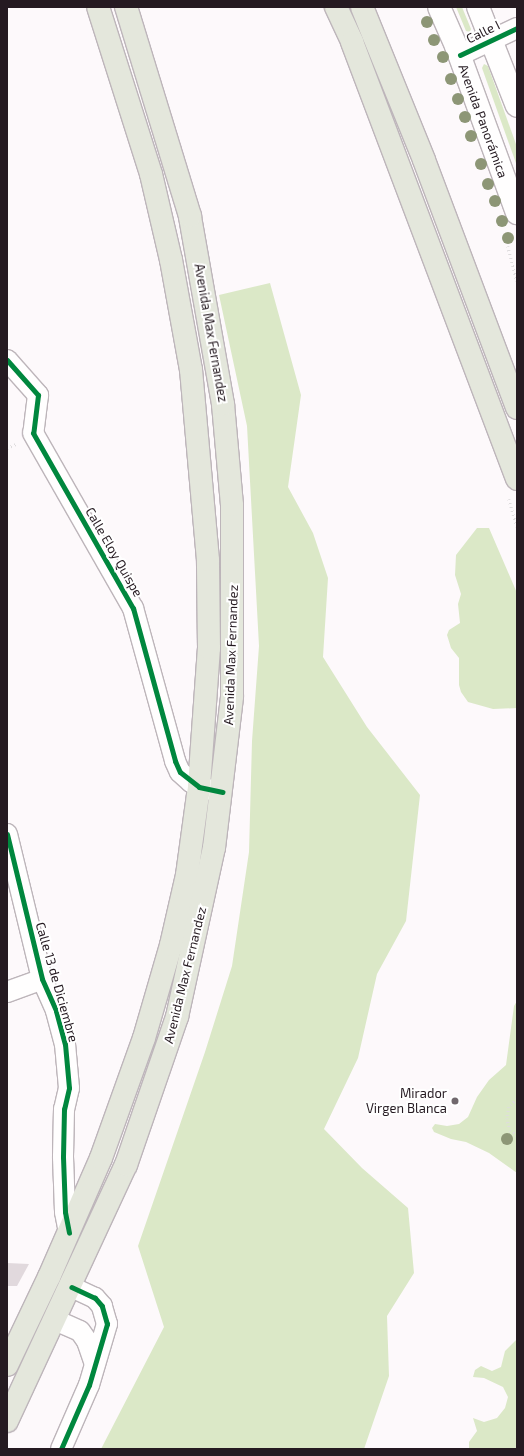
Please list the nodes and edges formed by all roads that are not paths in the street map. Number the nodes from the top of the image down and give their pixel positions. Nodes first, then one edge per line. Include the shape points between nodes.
1 (98, 7) edge
2 (126, 7) edge
3 (336, 7) edge
4 (362, 7) edge
5 (439, 7) edge
6 (478, 7) edge
7 (517, 28) edge
8 (493, 40) junction
9 (460, 55) junction
10 (517, 106) edge
11 (517, 213) edge
12 (197, 254) junction
13 (171, 260) junction
14 (7, 360) edge
15 (517, 408) edge
16 (517, 479) edge
17 (199, 788) junction
18 (222, 792) junction
19 (7, 834) edge
20 (42, 979) junction
21 (7, 992) edge
22 (69, 1233) junction
23 (49, 1277) junction
24 (71, 1286) junction
25 (34, 1310) junction
26 (55, 1320) junction
27 (7, 1364) edge
28 (95, 1364) junction
29 (16, 1379) edge
30 (7, 1421) edge
31 (61, 1449) edge

1 - 13 main road, Avenida Max Fernandez via 150,174
2 - 12 main road, Avenida Max Fernandez via 190,216
3 - 16 main road via 352,42
4 - 15 main road via 424,160
5 - 9 main road, Avenida Panorámica
6 - 8 main road
7 - 8 street, Calle I
8 - 9 street, Calle I
8 - 10 main road
9 - 11 main road, Avenida Panorámica
12 - 13 main road
12 - 18 main road, Avenida Max Fernandez via 223,404 232,505 232,696
13 - 17 main road, Avenida Max Fernandez via 191,370 208,560 209,648
14 - 17 street, Calle Eloy Quispe via 38,395 33,433 133,608 175,761 180,772
17 - 18 street
17 - 22 main road, Avenida Max Fernandez via 187,875 171,945 144,1038 123,1102
18 - 24 main road, Avenida Max Fernandez via 214,848 177,1017 126,1165
19 - 20 street, Calle 13 de Diciembre
20 - 21 street
20 - 22 street, Calle 13 de Diciembre via 56,1011 66,1052 69,1088 64,1109 63,1157 65,1212
22 - 23 main road, Avenida Max Fernandez
23 - 24 main road
23 - 25 main road, Avenida Max Fernandez
24 - 26 main road, Avenida Max Fernandez
24 - 28 street via 95,1298 102,1306 106,1324
25 - 26 main road
25 - 27 main road, Avenida Max Fernandez
26 - 28 street via 80,1331 87,1341
26 - 29 main road, Avenida Max Fernandez
28 - 31 street
29 - 30 main road, Avenida Max Fernandez

